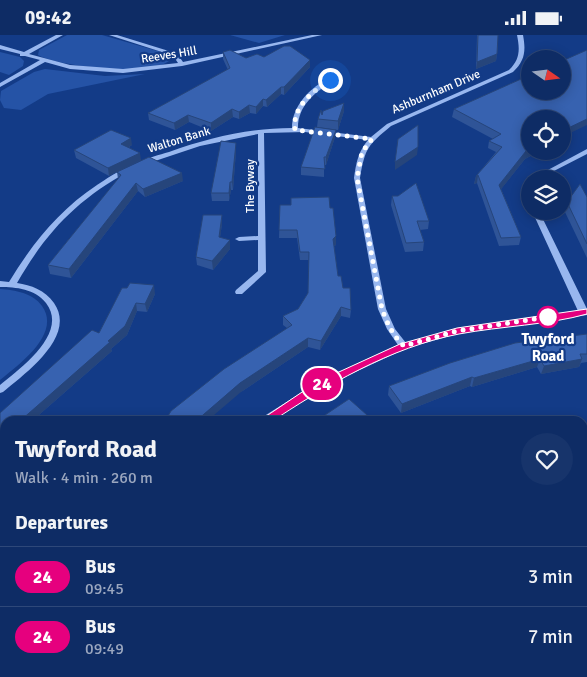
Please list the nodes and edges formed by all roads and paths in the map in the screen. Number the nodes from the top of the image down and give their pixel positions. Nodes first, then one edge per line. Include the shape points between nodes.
1 (60, 35) edge
2 (112, 35) edge
3 (319, 35) edge
4 (520, 35) edge
5 (0, 47) edge
6 (22, 55) junction
7 (43, 61) junction
8 (182, 64) junction
9 (330, 80) dead end
10 (0, 85) edge
11 (295, 130) junction
12 (261, 133) junction
13 (372, 139) junction
14 (587, 151) edge
15 (552, 170) edge
16 (539, 220) edge
17 (261, 238) junction
18 (239, 239) dead end
19 (0, 283) edge
20 (12, 284) junction
21 (239, 292) dead end
22 (585, 312) edge
23 (404, 346) junction
24 (0, 390) edge
25 (272, 416) edge

1 - 6 street
2 - 8 street via 170,53
3 - 8 street, Reeves Hill
4 - 13 street, Ashburnham Drive via 523,55 511,71 405,116
5 - 6 street, Reeves Hill
6 - 7 street, Reeves Hill
7 - 8 street, Reeves Hill via 110,71 158,69
7 - 10 street
9 - 11 street via 303,103 296,114
11 - 12 street, Walton Bank
11 - 13 street, Walton Bank
12 - 17 street, The Byway
12 - 20 street, Walton Bank via 194,145 135,167 94,189 66,211 39,240
13 - 23 street, Ashburnham Drive via 362,152 357,178 382,309 390,328
14 - 15 street
16 - 22 street
17 - 18 street
17 - 21 street, The Byway via 262,272
19 - 20 street
20 - 24 street via 32,289 46,298 54,309 56,328 49,343
22 - 23 street via 457,331
23 - 25 street via 320,385

